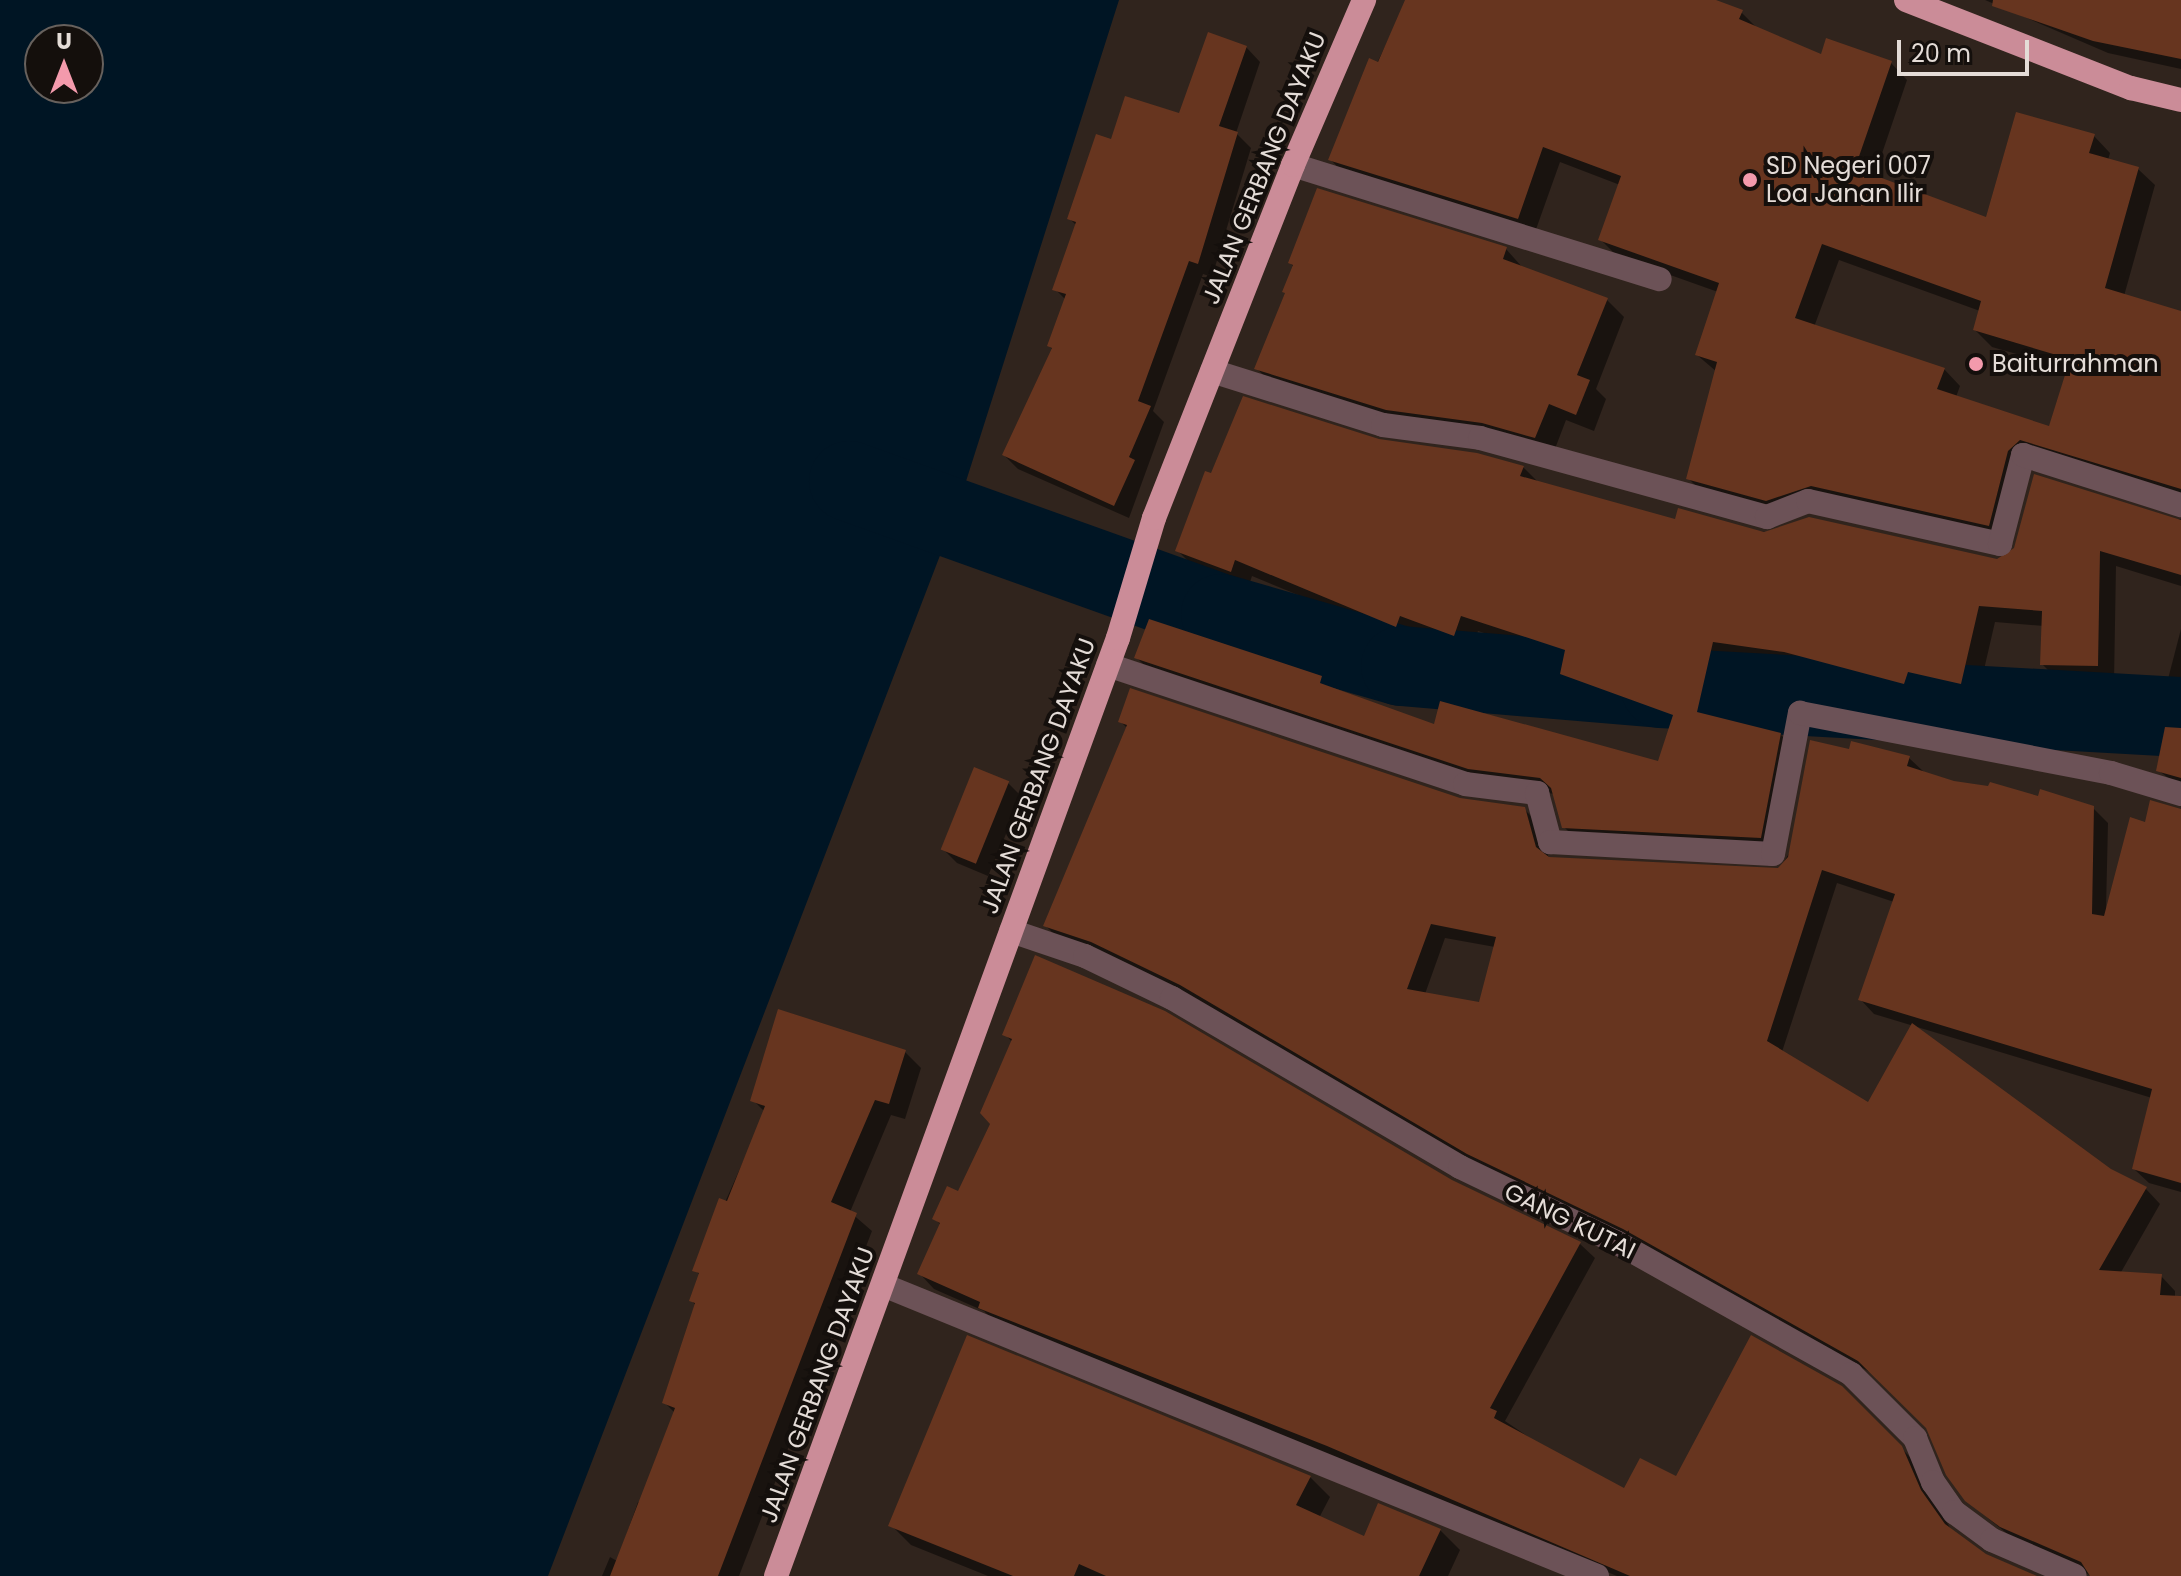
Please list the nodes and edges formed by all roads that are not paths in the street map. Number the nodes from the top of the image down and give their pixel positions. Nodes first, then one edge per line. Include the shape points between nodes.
1 (1364, 0) edge
2 (1906, 0) edge
3 (2181, 100) edge
4 (1293, 165) junction
5 (1660, 279) dead end
6 (1212, 371) junction
7 (2181, 505) edge
8 (1108, 665) junction
9 (2181, 794) edge
10 (1011, 931) junction
11 (883, 1285) junction
12 (776, 1576) edge
13 (1597, 1576) edge
14 (2075, 1576) edge

1 - 4 highway, JALAN GERBANG DAYAKU
2 - 3 highway via 2131,88
4 - 5 street
4 - 6 highway, JALAN GERBANG DAYAKU
6 - 7 street via 1383,425 1480,438 1767,517 1808,501 2000,544 2023,455
6 - 8 highway, JALAN GERBANG DAYAKU via 1154,518
8 - 9 street via 1465,784 1537,793 1550,842 1773,854 1800,713 2111,773
8 - 10 highway, JALAN GERBANG DAYAKU
10 - 11 highway, JALAN GERBANG DAYAKU
10 - 14 street, GANG KUTAI via 1085,956 1172,998 1436,1153 1616,1242 1851,1374 1915,1438 1933,1482 1954,1512 1992,1540
11 - 12 highway, JALAN GERBANG DAYAKU
11 - 13 street

